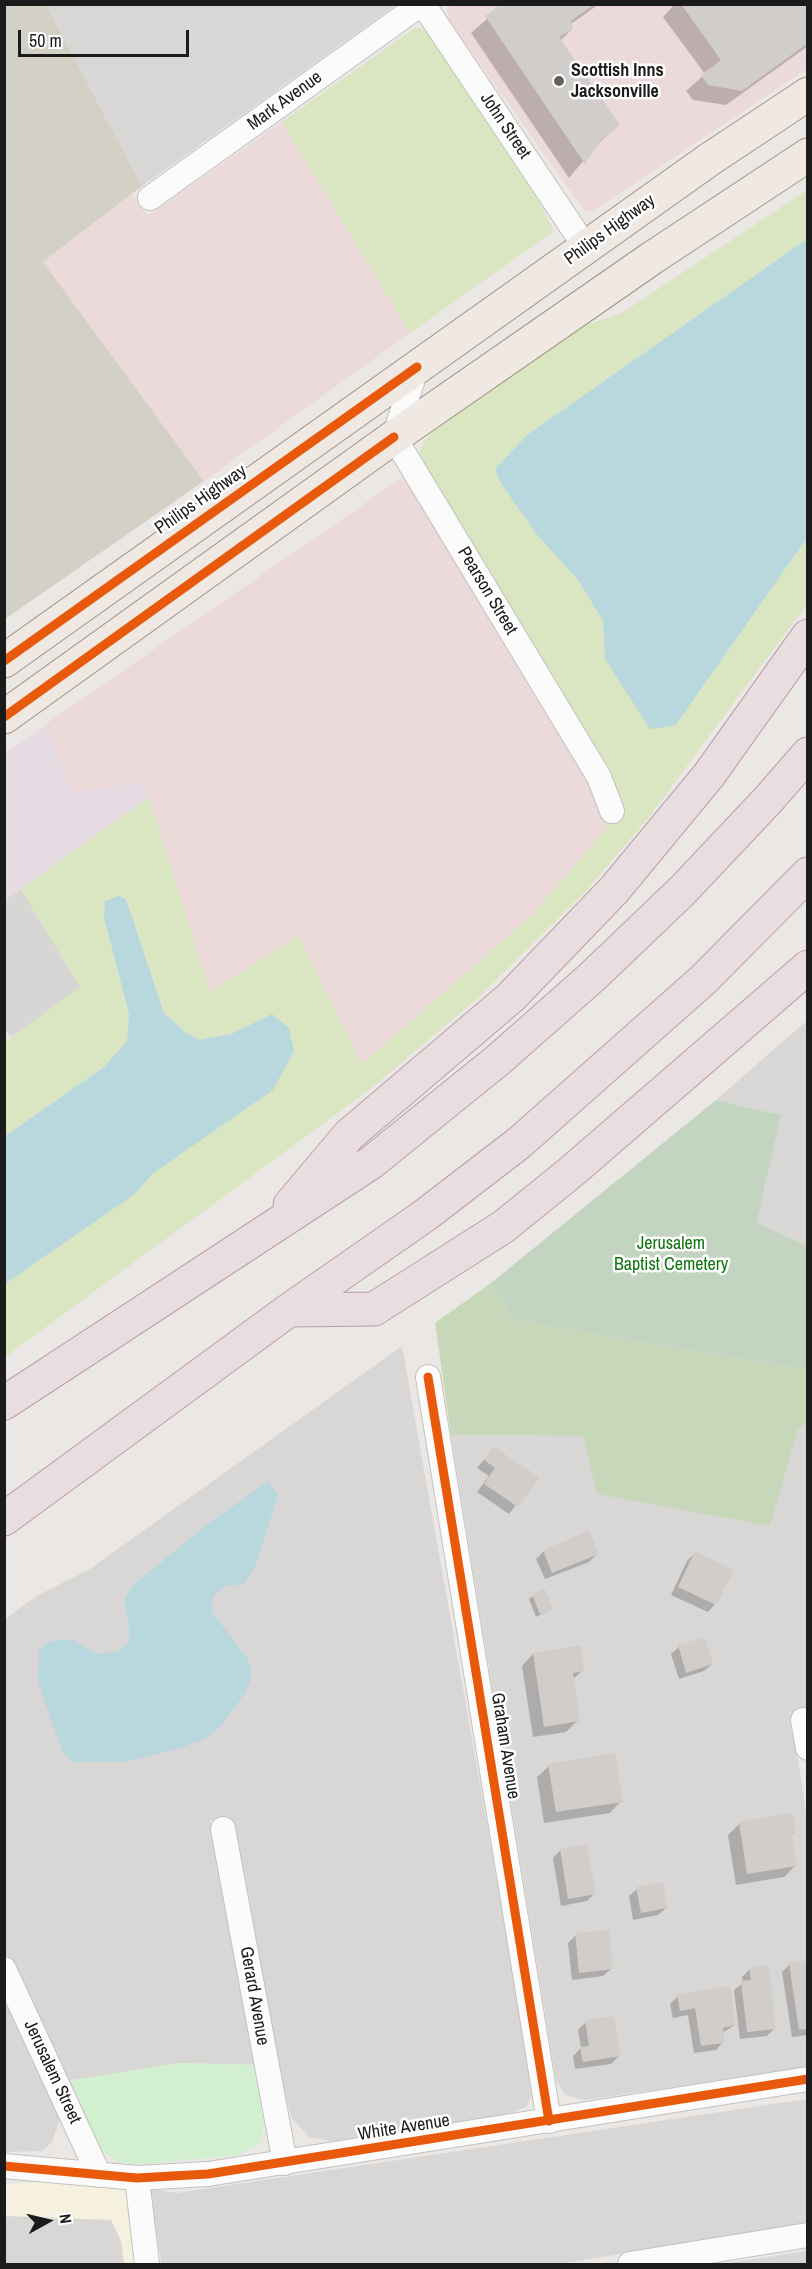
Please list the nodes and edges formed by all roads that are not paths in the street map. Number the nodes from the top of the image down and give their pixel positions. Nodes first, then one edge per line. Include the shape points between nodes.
1 (422, 4) edge
2 (807, 94) edge
3 (807, 155) edge
4 (150, 198) dead end
5 (586, 248) junction
6 (417, 367) junction
7 (394, 437) junction
8 (807, 636) edge
9 (4, 661) edge
10 (4, 717) edge
11 (807, 754) edge
12 (612, 811) dead end
13 (807, 874) edge
14 (807, 967) edge
15 (266, 1234) junction
16 (289, 1310) junction
17 (428, 1377) dead end
18 (4, 1403) edge
19 (4, 1519) edge
20 (803, 1720) dead end
21 (807, 1748) edge
22 (223, 1829) dead end
23 (4, 1970) edge
24 (807, 2079) edge
25 (549, 2121) junction
26 (285, 2163) junction
27 (4, 2166) edge
28 (99, 2175) junction
29 (136, 2178) junction
30 (807, 2235) edge
31 (147, 2265) edge
32 (630, 2265) edge

1 - 4 street, Mark Avenue
1 - 5 street, John Street
2 - 5 main road, Philips Highway
3 - 7 main road
5 - 6 main road, Philips Highway
6 - 7 street
6 - 9 main road, Philips Highway
7 - 10 main road
7 - 12 street, Pearson Street via 599,777
8 - 15 highway via 709,776 614,890 510,998 349,1135
11 - 15 highway via 682,891 584,985 372,1162
13 - 16 highway via 703,980 519,1143 424,1216
14 - 16 highway via 503,1227 374,1309
15 - 18 highway
16 - 19 highway
17 - 25 street, Graham Avenue
20 - 21 street
22 - 26 street, Gerard Avenue
23 - 28 street, Jerusalem Street
24 - 25 street, White Avenue
25 - 26 street, White Avenue
26 - 29 street, White Avenue via 208,2174
27 - 28 street, White Avenue
28 - 29 street, White Avenue
29 - 31 street
30 - 32 street

